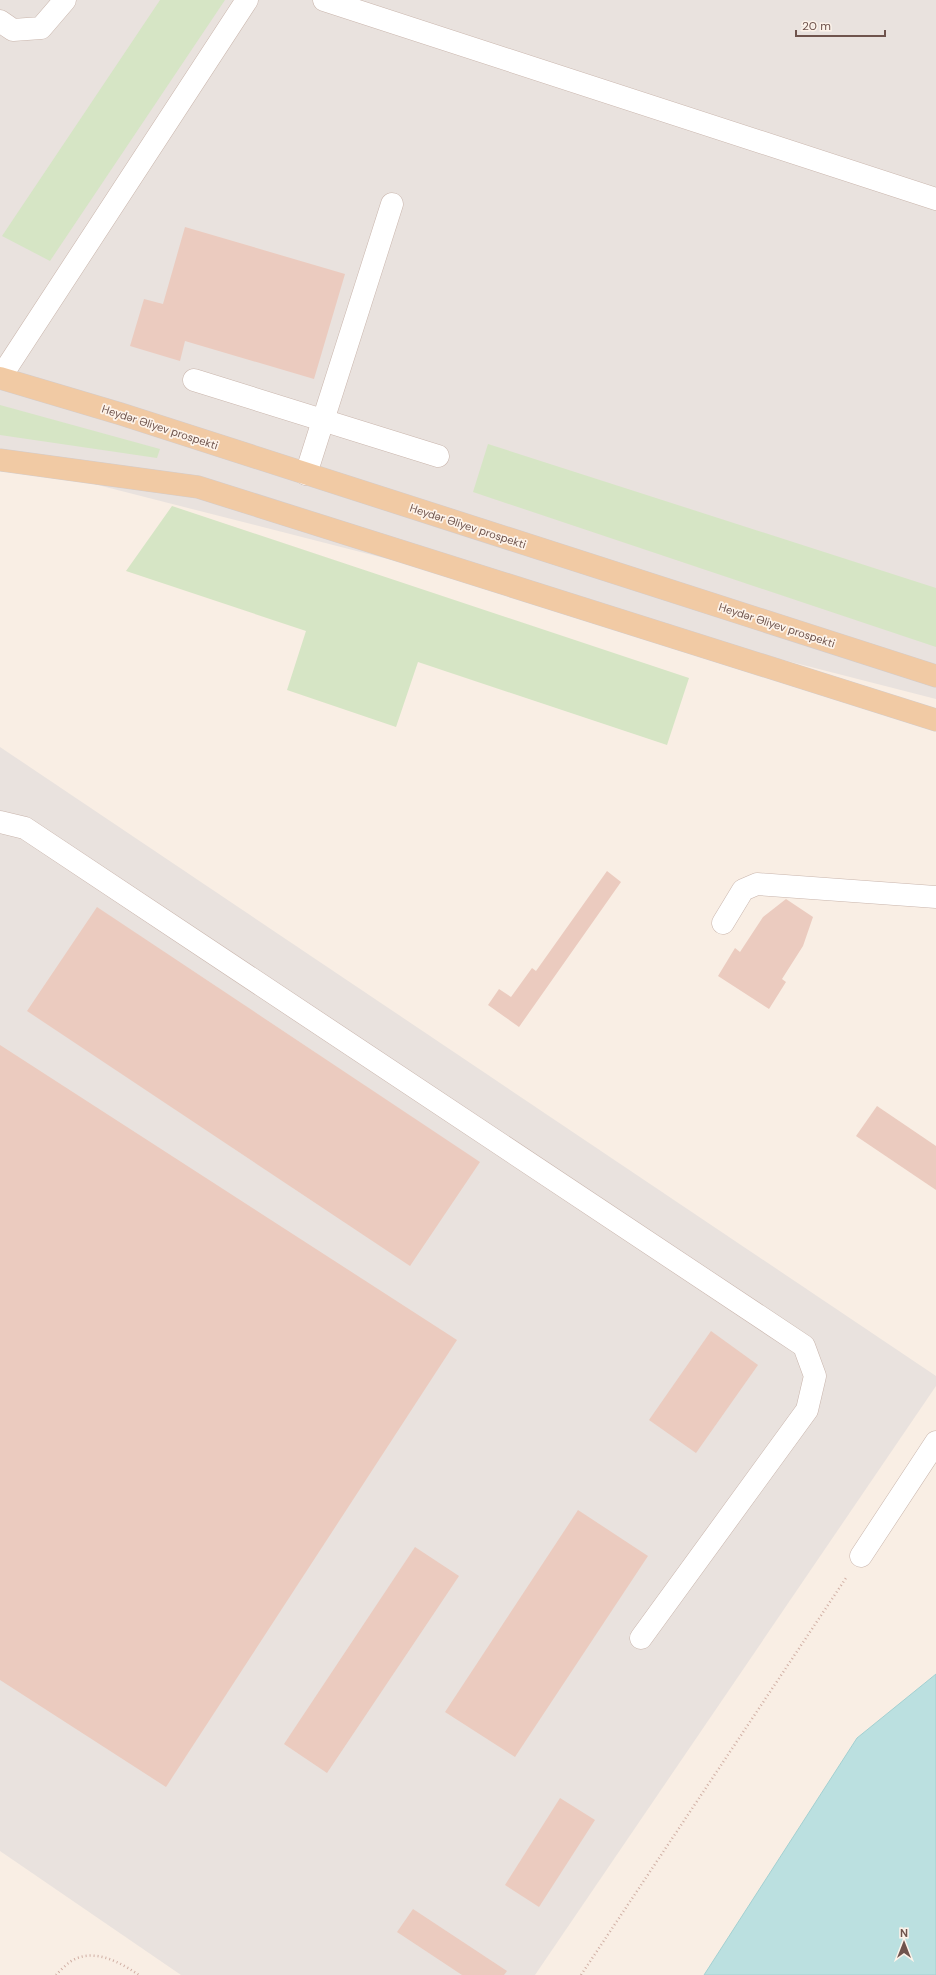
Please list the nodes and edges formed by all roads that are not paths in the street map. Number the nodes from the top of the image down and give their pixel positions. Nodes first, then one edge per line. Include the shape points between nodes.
1 (65, 0) edge
2 (247, 0) edge
3 (324, 0) edge
4 (0, 21) edge
5 (936, 199) edge
6 (392, 204) dead end
7 (0, 378) edge
8 (194, 380) dead end
9 (324, 421) junction
10 (438, 456) dead end
11 (0, 460) edge
12 (306, 474) junction
13 (936, 676) edge
14 (936, 720) edge
15 (0, 822) edge
16 (936, 897) edge
17 (723, 922) dead end
18 (936, 1442) edge
19 (860, 1556) road end
20 (641, 1638) dead end

1 - 4 street via 41,28 13,30
2 - 7 street
3 - 5 street
6 - 9 street
7 - 12 main road, Heydər Əliyev prospekti
8 - 9 street
9 - 10 street
9 - 12 street
11 - 14 main road via 198,487
12 - 13 main road, Heydər Əliyev prospekti
15 - 20 street via 25,828 804,1346 815,1376 807,1410
16 - 17 street via 757,884 743,890
18 - 19 street

